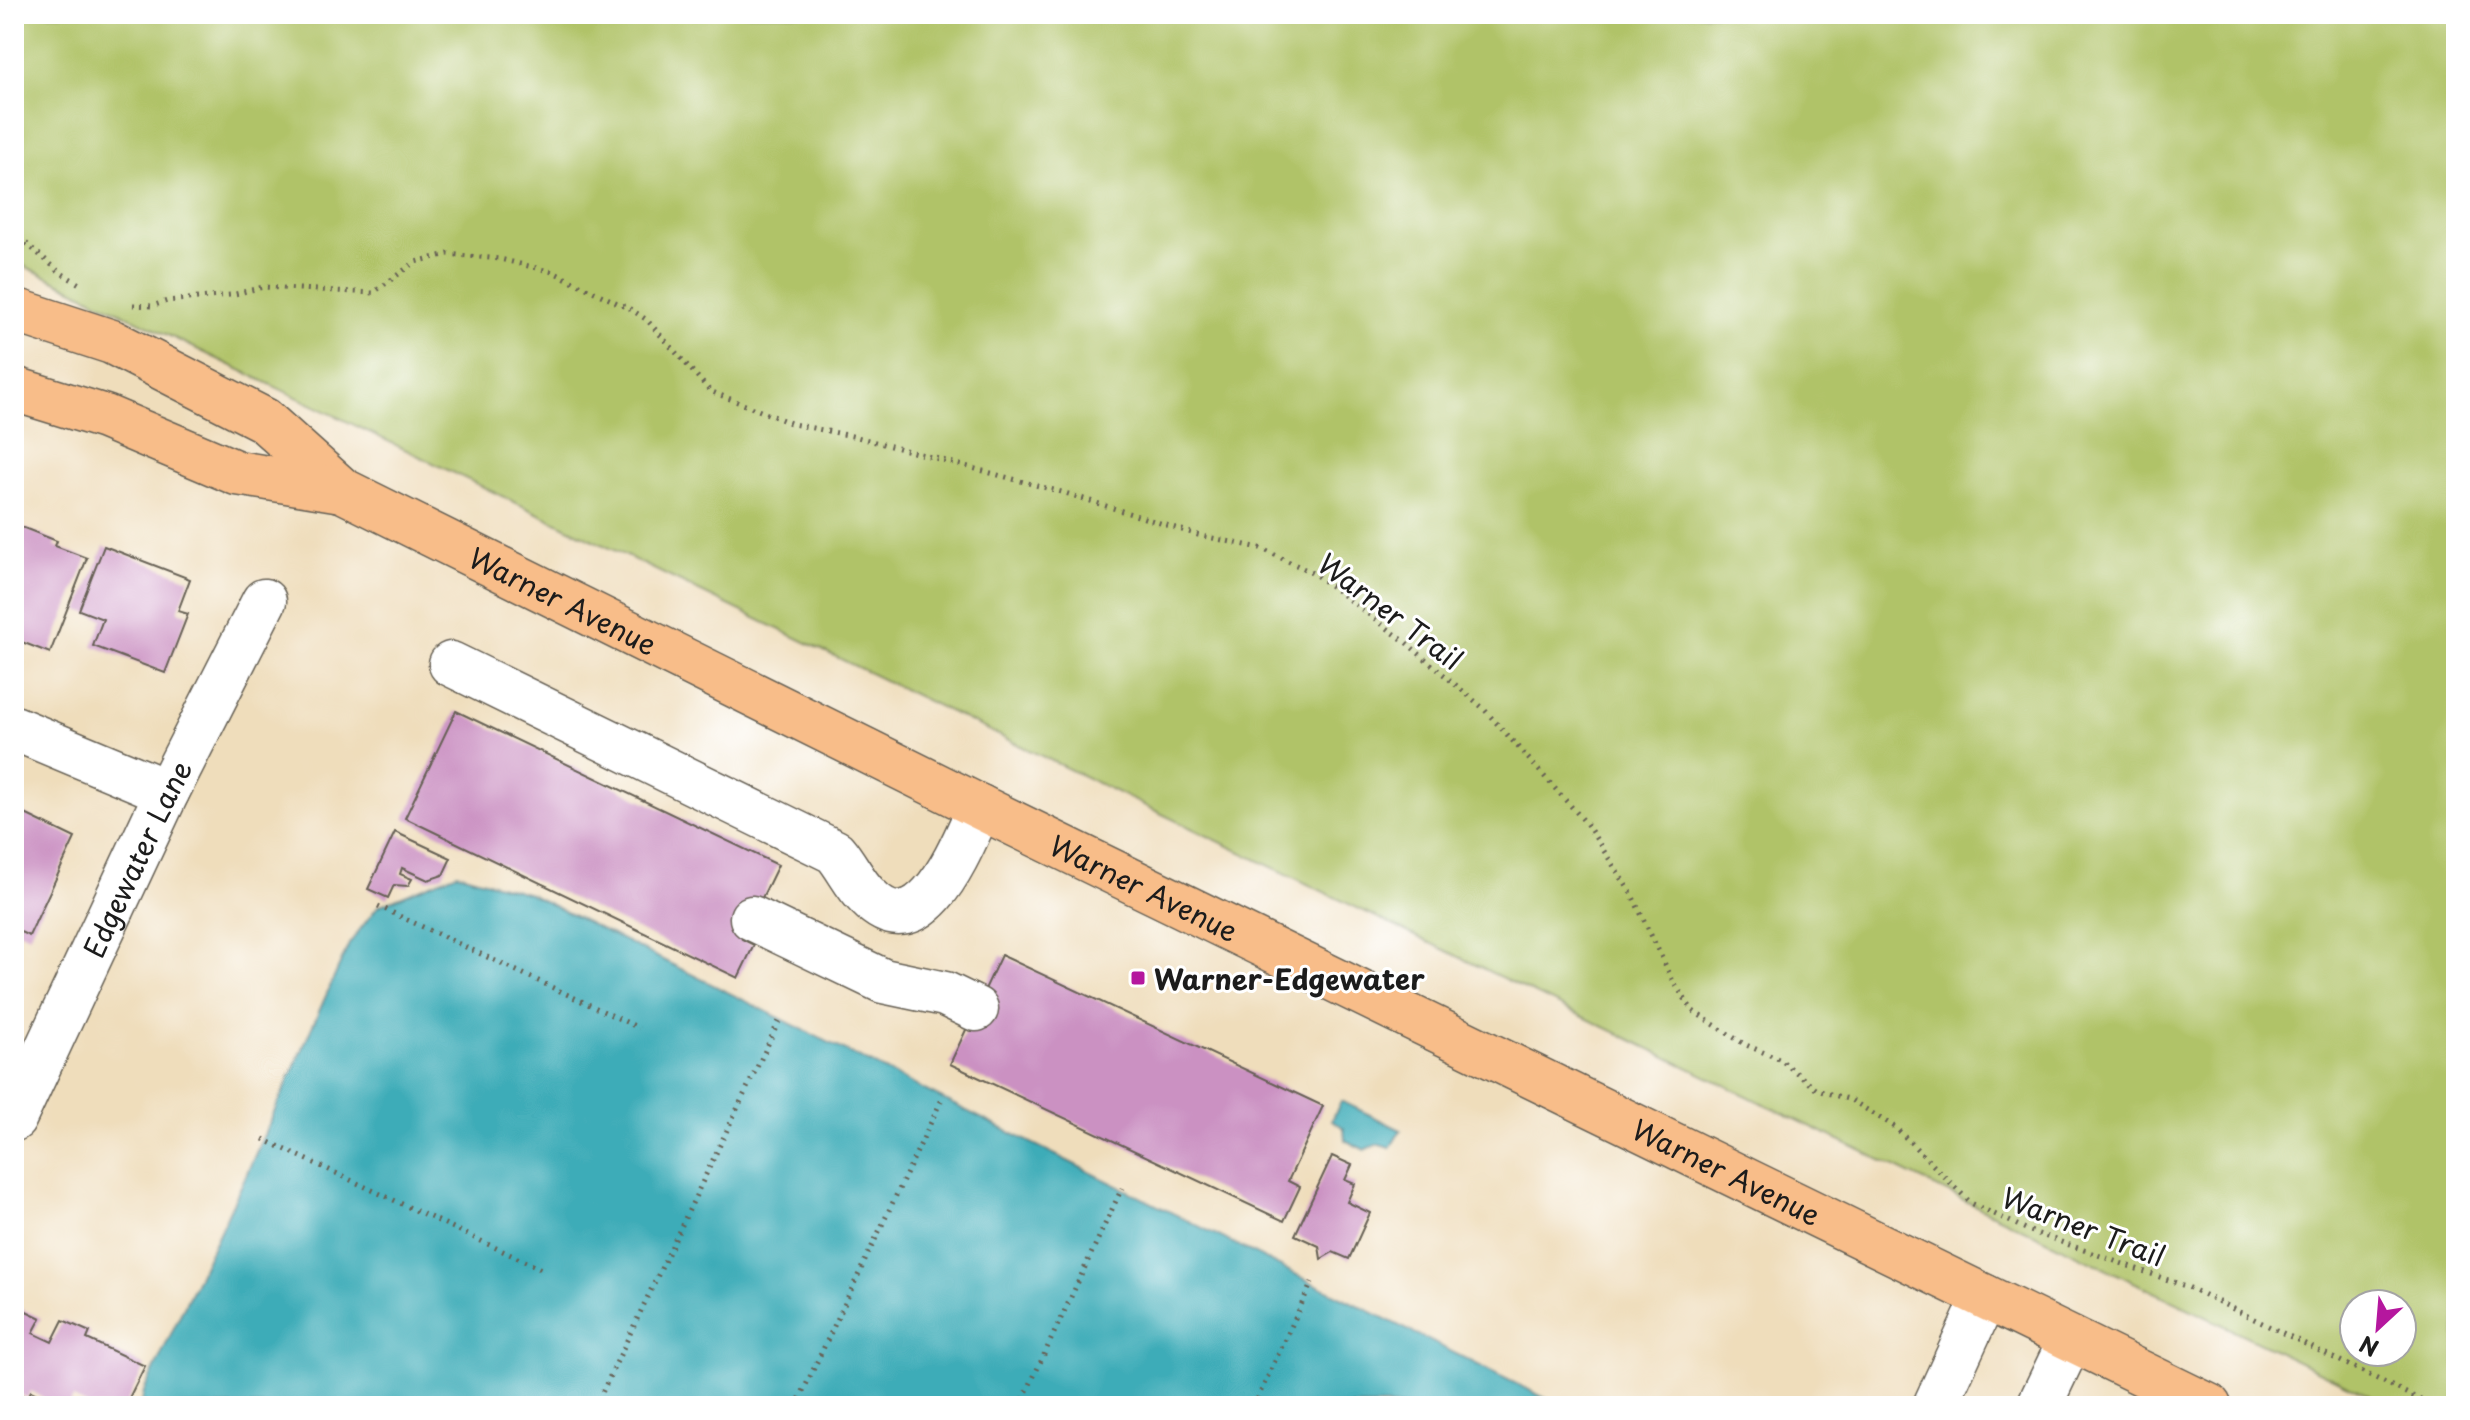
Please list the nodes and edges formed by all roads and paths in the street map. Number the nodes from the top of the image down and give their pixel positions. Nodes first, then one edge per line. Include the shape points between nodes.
1 (14, 233) edge
2 (85, 288) dead end
3 (128, 304) dead end
4 (14, 310) edge
5 (14, 389) edge
6 (342, 490) junction
7 (264, 601) dead end
8 (451, 664) dead end
9 (14, 728) edge
10 (167, 792) junction
11 (980, 807) junction
12 (378, 906) dead end
13 (892, 910) junction
14 (752, 918) dead end
15 (863, 971) junction
16 (976, 1009) dead end
17 (780, 1019) dead end
18 (639, 1028) dead end
19 (942, 1099) dead end
20 (14, 1119) edge
21 (263, 1139) dead end
22 (1122, 1188) dead end
23 (541, 1269) dead end
24 (1312, 1282) dead end
25 (1985, 1297) junction
26 (2071, 1339) junction
27 (599, 1399) dead end
28 (796, 1406) edge
29 (1020, 1406) edge
30 (1254, 1406) edge
31 (1935, 1406) edge
32 (2039, 1406) edge
33 (2209, 1406) edge
34 (2433, 1406) edge

1 - 2 path
3 - 34 path, Warner Trail via 152,306 263,287 373,293 426,259 448,254 500,259 553,272 632,310 710,391 793,424 1260,548 1313,573 1483,708 1586,823 1631,893 1693,1011 1744,1044 1781,1060 1817,1090 1851,1100 1895,1127 1971,1203 2030,1231 2188,1287
4 - 6 main road, Warner Avenue via 112,342 264,420
5 - 6 main road, Warner Avenue via 105,417 237,473
6 - 11 main road, Warner Avenue
7 - 10 street, Edgewater Lane
8 - 13 street via 835,852 868,898
9 - 10 street
10 - 20 street, Edgewater Lane
11 - 13 street via 942,885 926,902 904,912
11 - 25 main road, Warner Avenue
12 - 18 path
13 - 15 street
14 - 15 street
15 - 16 street via 883,981 945,994
17 - 27 path
19 - 28 path
21 - 23 path
22 - 29 path
24 - 30 path
25 - 26 main road, Warner Avenue
25 - 31 street
26 - 32 street
26 - 33 main road, Warner Avenue

